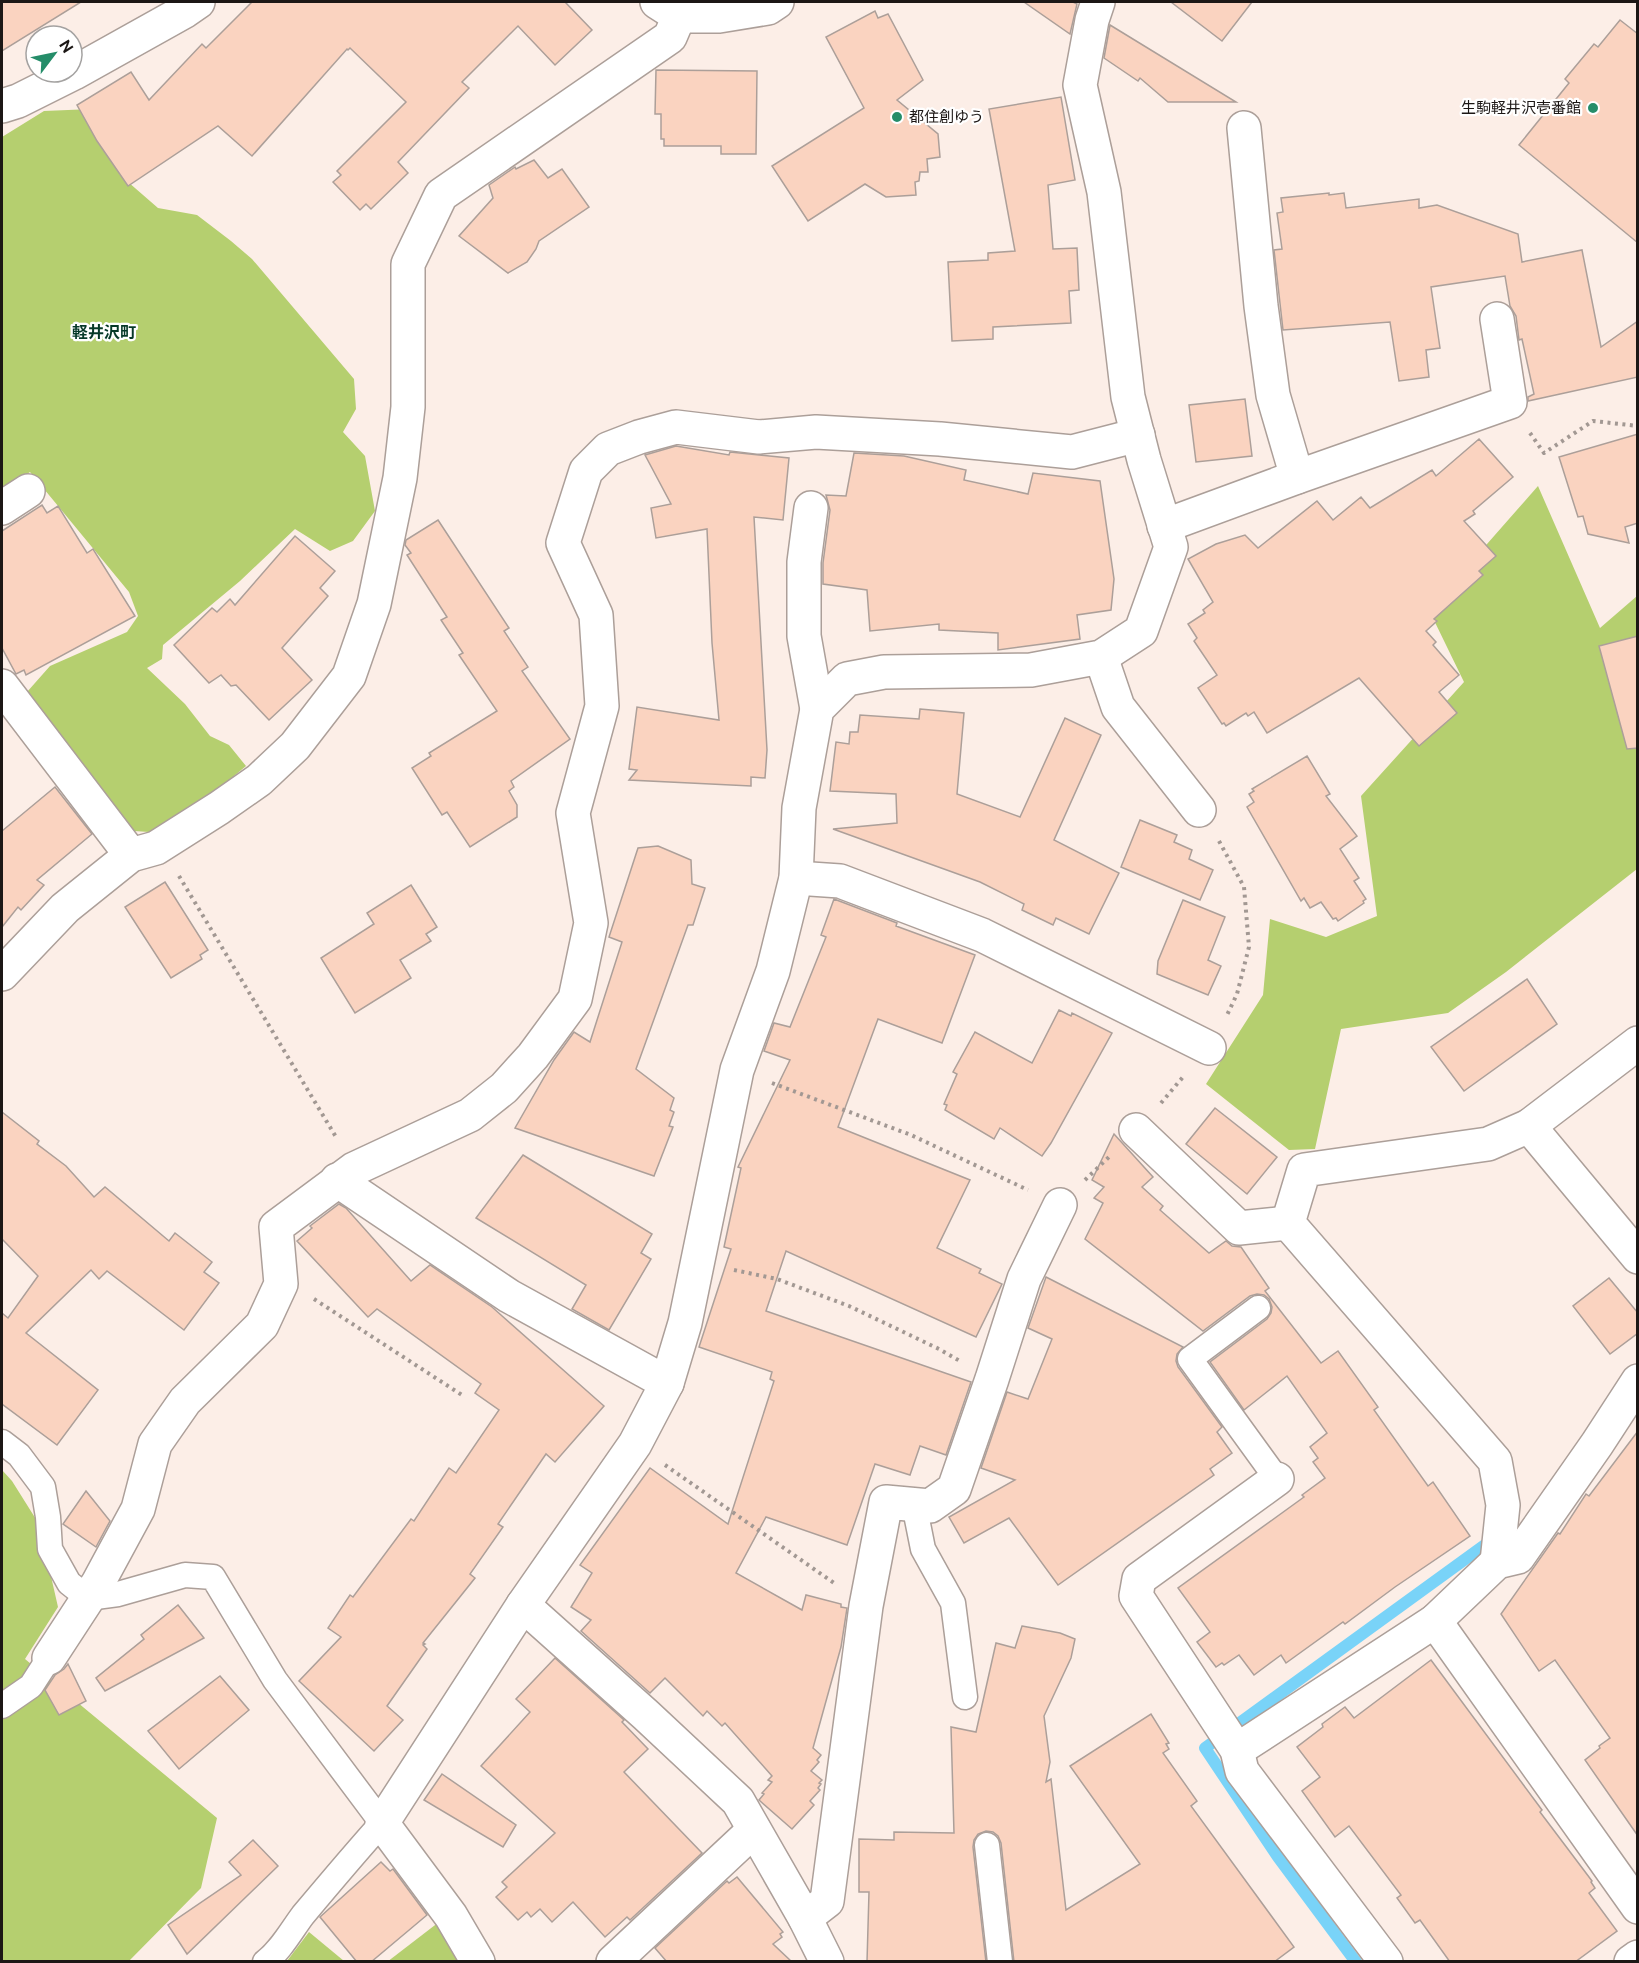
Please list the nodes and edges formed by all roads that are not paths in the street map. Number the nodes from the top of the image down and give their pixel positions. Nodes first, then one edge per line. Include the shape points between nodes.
1 (198, 2) edge
2 (777, 2) edge
3 (1098, 2) edge
4 (668, 9) edge
5 (2, 106) edge
6 (1244, 128) dead end
7 (1497, 319) dead end
8 (1138, 435) junction
9 (1298, 477) junction
10 (812, 508) dead end
11 (1164, 526) junction
12 (1101, 657) junction
13 (2, 686) edge
14 (817, 709) junction
15 (1199, 810) dead end
16 (143, 852) junction
17 (796, 878) junction
18 (2, 974) edge
19 (1638, 1043) edge
20 (1209, 1048) dead end
21 (1529, 1126) junction
22 (1136, 1130) dead end
23 (346, 1174) junction
24 (1060, 1205) road end
25 (1288, 1223) junction
26 (1638, 1257) edge
27 (1258, 1308) dead end
28 (1638, 1381) edge
29 (666, 1383) junction
30 (2, 1442) edge
31 (1277, 1479) joint
32 (914, 1504) junction
33 (1497, 1562) junction
34 (88, 1598) junction
35 (523, 1605) junction
36 (1435, 1621) junction
37 (49, 1658) joint
38 (965, 1697) dead end
39 (2, 1706) edge
40 (1237, 1750) junction
41 (382, 1823) junction
42 (754, 1830) junction
43 (987, 1845) dead end
44 (1638, 1907) edge
45 (805, 1918) junction
46 (1638, 1957) edge
47 (265, 1962) edge
48 (478, 1962) edge
49 (613, 1962) edge
50 (827, 1962) edge
51 (1000, 1962) edge
52 (1386, 1962) edge
53 (1631, 1962) edge

1 - 5 street via 74,73
2 - 4 street via 768,8 719,16
3 - 8 street via 1080,85 1104,192 1128,397
4 - 16 street via 670,37 441,195 408,264 408,407 400,478 374,604 349,676 295,746 259,780
6 - 9 street via 1273,395
7 - 9 street via 1510,402
8 - 11 street
8 - 23 street via 1072,452 816,432 759,437 676,427 608,449 586,471 563,543 596,615 602,706 573,813 591,923 575,999 533,1056 504,1088 470,1115
9 - 11 street
10 - 14 street via 804,562 804,636
11 - 12 street via 1171,547 1141,630
12 - 14 street via 1031,670 884,672 847,679
12 - 15 street via 1118,707
13 - 16 street
14 - 17 street via 799,808
16 - 18 street via 65,908
17 - 20 street via 840,881 982,935
17 - 29 street via 774,971 737,1070 699,1263
19 - 21 street
21 - 25 street via 1488,1144 1304,1170
21 - 26 street
22 - 25 street via 1239,1228
23 - 29 street via 509,1296
23 - 34 street via 276,1227 281,1284 261,1325 185,1401 155,1444 138,1509
24 - 32 street via 1024,1279 954,1489 930,1506
25 - 33 street via 1495,1461 1503,1505
27 - 31 lane via 1190,1359
28 - 33 street via 1518,1557
29 - 35 street via 635,1444
30 - 34 lane via 19,1455 43,1487 50,1549 69,1583
31 - 40 street via 1139,1580 1136,1596
32 - 38 lane via 923,1549 953,1603
32 - 45 street via 886,1502 866,1606 827,1901
33 - 36 street
34 - 37 street
34 - 41 lane via 118,1594 185,1575 213,1577 275,1680
35 - 41 street
35 - 42 street via 738,1801
36 - 40 street
36 - 44 street
37 - 39 lane via 31,1686
40 - 52 street via 1242,1771
41 - 47 lane via 325,1888 275,1955
41 - 48 street via 451,1916
42 - 45 street
42 - 49 street
43 - 51 lane
45 - 50 street
46 - 53 street

